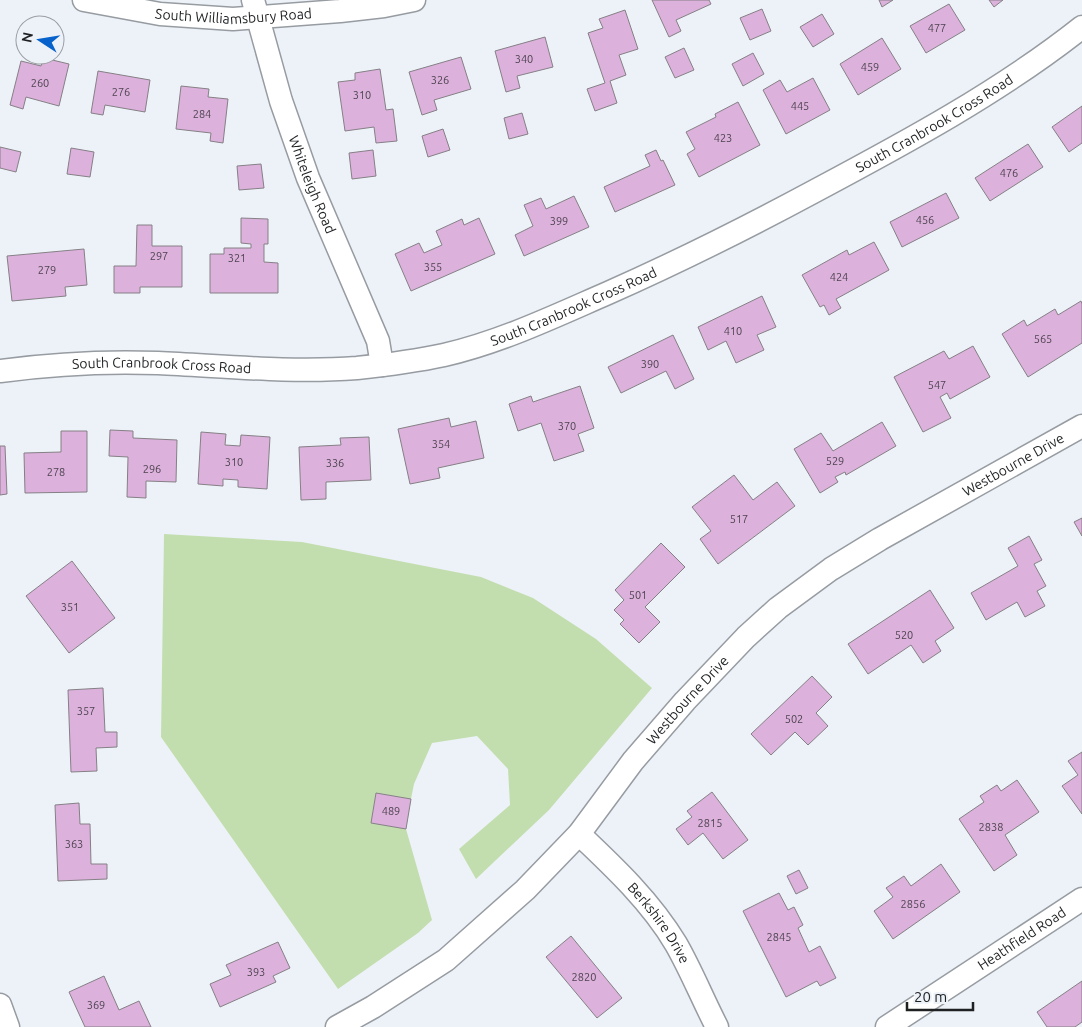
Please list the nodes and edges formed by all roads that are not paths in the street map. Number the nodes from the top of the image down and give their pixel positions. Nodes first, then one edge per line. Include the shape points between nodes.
1 (84, 0) edge
2 (414, 0) edge
3 (255, 9) edge
4 (1082, 27) edge
5 (382, 365) junction
6 (0, 371) edge
7 (1082, 426) edge
8 (579, 834) junction
9 (1082, 899) edge
10 (0, 1005) edge
11 (8, 1027) edge
12 (338, 1027) edge
13 (717, 1027) edge
14 (887, 1027) edge

1 - 3 street, South Williamsbury Road via 178,16 233,19
2 - 3 street, South Williamsbury Road via 340,11
3 - 5 street, Whiteleigh Road via 281,101 308,178 378,341
4 - 5 street, South Cranbrook Cross Road via 1043,58 976,100 879,156 679,261 501,337 444,355
5 - 6 street, South Cranbrook Cross Road via 298,369 125,363
7 - 8 street, Westbourne Drive via 880,539 831,569 778,608 746,637 632,761
8 - 12 street, Westbourne Drive via 525,890 446,960
8 - 13 street, Berkshire Drive via 643,899 675,943
9 - 14 street, Heathfield Road
10 - 11 street

